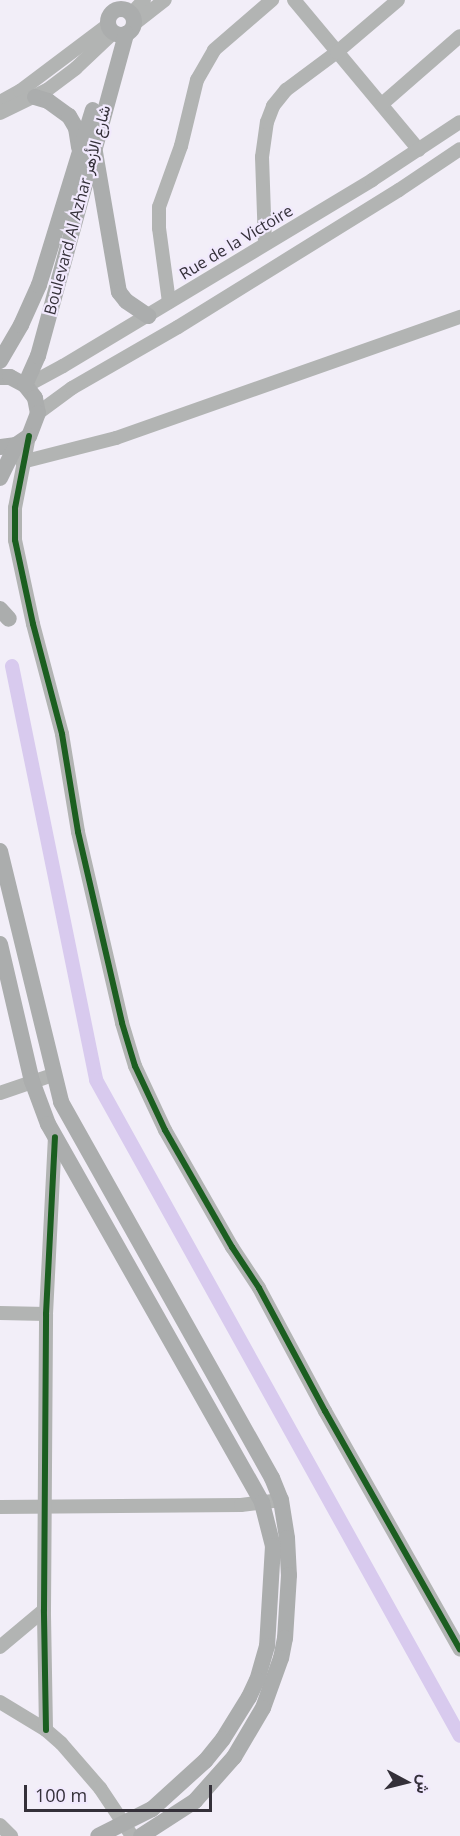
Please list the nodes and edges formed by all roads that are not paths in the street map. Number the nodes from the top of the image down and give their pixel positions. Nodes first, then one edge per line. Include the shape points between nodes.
1 (144, 0) edge
2 (165, 0) edge
3 (272, 0) edge
4 (294, 0) edge
5 (390, 3) edge
6 (123, 19) edge
7 (460, 36) edge
8 (337, 52) junction
9 (35, 98) junction
10 (0, 102) edge
11 (382, 104) junction
12 (0, 113) edge
13 (460, 122) edge
14 (460, 149) edge
15 (87, 150) junction
16 (418, 150) junction
17 (265, 243) junction
18 (169, 302) junction
19 (148, 315) junction
20 (460, 317) edge
21 (0, 360) edge
22 (0, 377) edge
23 (26, 385) junction
24 (38, 414) junction
25 (15, 443) edge
26 (22, 462) junction
27 (0, 478) edge
28 (3, 615) edge
29 (33, 624) junction
30 (0, 851) edge
31 (0, 944) edge
32 (53, 1075) junction
33 (32, 1081) junction
34 (0, 1093) edge
35 (55, 1137) junction
36 (0, 1314) edge
37 (46, 1314) junction
38 (281, 1500) junction
39 (262, 1503) junction
40 (0, 1507) edge
41 (47, 1507) junction
42 (44, 1610) junction
43 (0, 1647) edge
44 (460, 1650) edge
45 (0, 1702) edge
46 (46, 1730) junction
47 (0, 1825) edge
48 (128, 1830) edge
49 (11, 1836) edge
50 (98, 1836) edge
51 (141, 1836) edge

1 - 6 street
2 - 6 street
3 - 18 street via 214,50 197,80 181,146 159,207
4 - 8 street
5 - 8 street
6 - 9 street via 76,68
6 - 10 street
6 - 15 main road, Boulevard Al Azhar شارع الأزهر
7 - 11 street
8 - 11 street
8 - 17 street via 286,90 273,106 262,156
9 - 12 street
9 - 15 main road via 53,104 69,116
11 - 16 street
13 - 16 street, Rue de la Victoire
14 - 24 street via 178,327 72,388
15 - 19 main road via 119,292
15 - 21 main road, Boulevard Al Azhar شارع الأزهر via 39,285
15 - 23 main road, Boulevard Al Azhar شارع الأزهر via 38,356
16 - 17 street, Rue de la Victoire
17 - 18 street, Rue de la Victoire
18 - 19 street, Rue de la Victoire
19 - 23 street, Rue de la Victoire
20 - 26 street via 127,434
22 - 23 main road
23 - 24 main road via 35,398
24 - 25 main road
25 - 26 street
25 - 27 main road
26 - 29 street via 15,540
28 - 29 street
29 - 44 street via 62,734 78,832 135,1066 165,1130 259,1288
30 - 32 main road
31 - 33 main road
32 - 33 street
32 - 38 main road via 67,1115
33 - 34 street
33 - 35 main road
35 - 37 street
35 - 39 main road
36 - 37 street
37 - 41 street
38 - 39 street
38 - 51 main road via 289,1559 286,1624 281,1658 263,1708 239,1751 195,1801
39 - 41 street
39 - 48 main road via 271,1531 274,1565 267,1646 257,1680 223,1739 205,1761
40 - 41 street
41 - 42 street
42 - 43 street
42 - 46 street
45 - 46 street
46 - 48 street via 88,1772
47 - 49 street
48 - 50 main road

